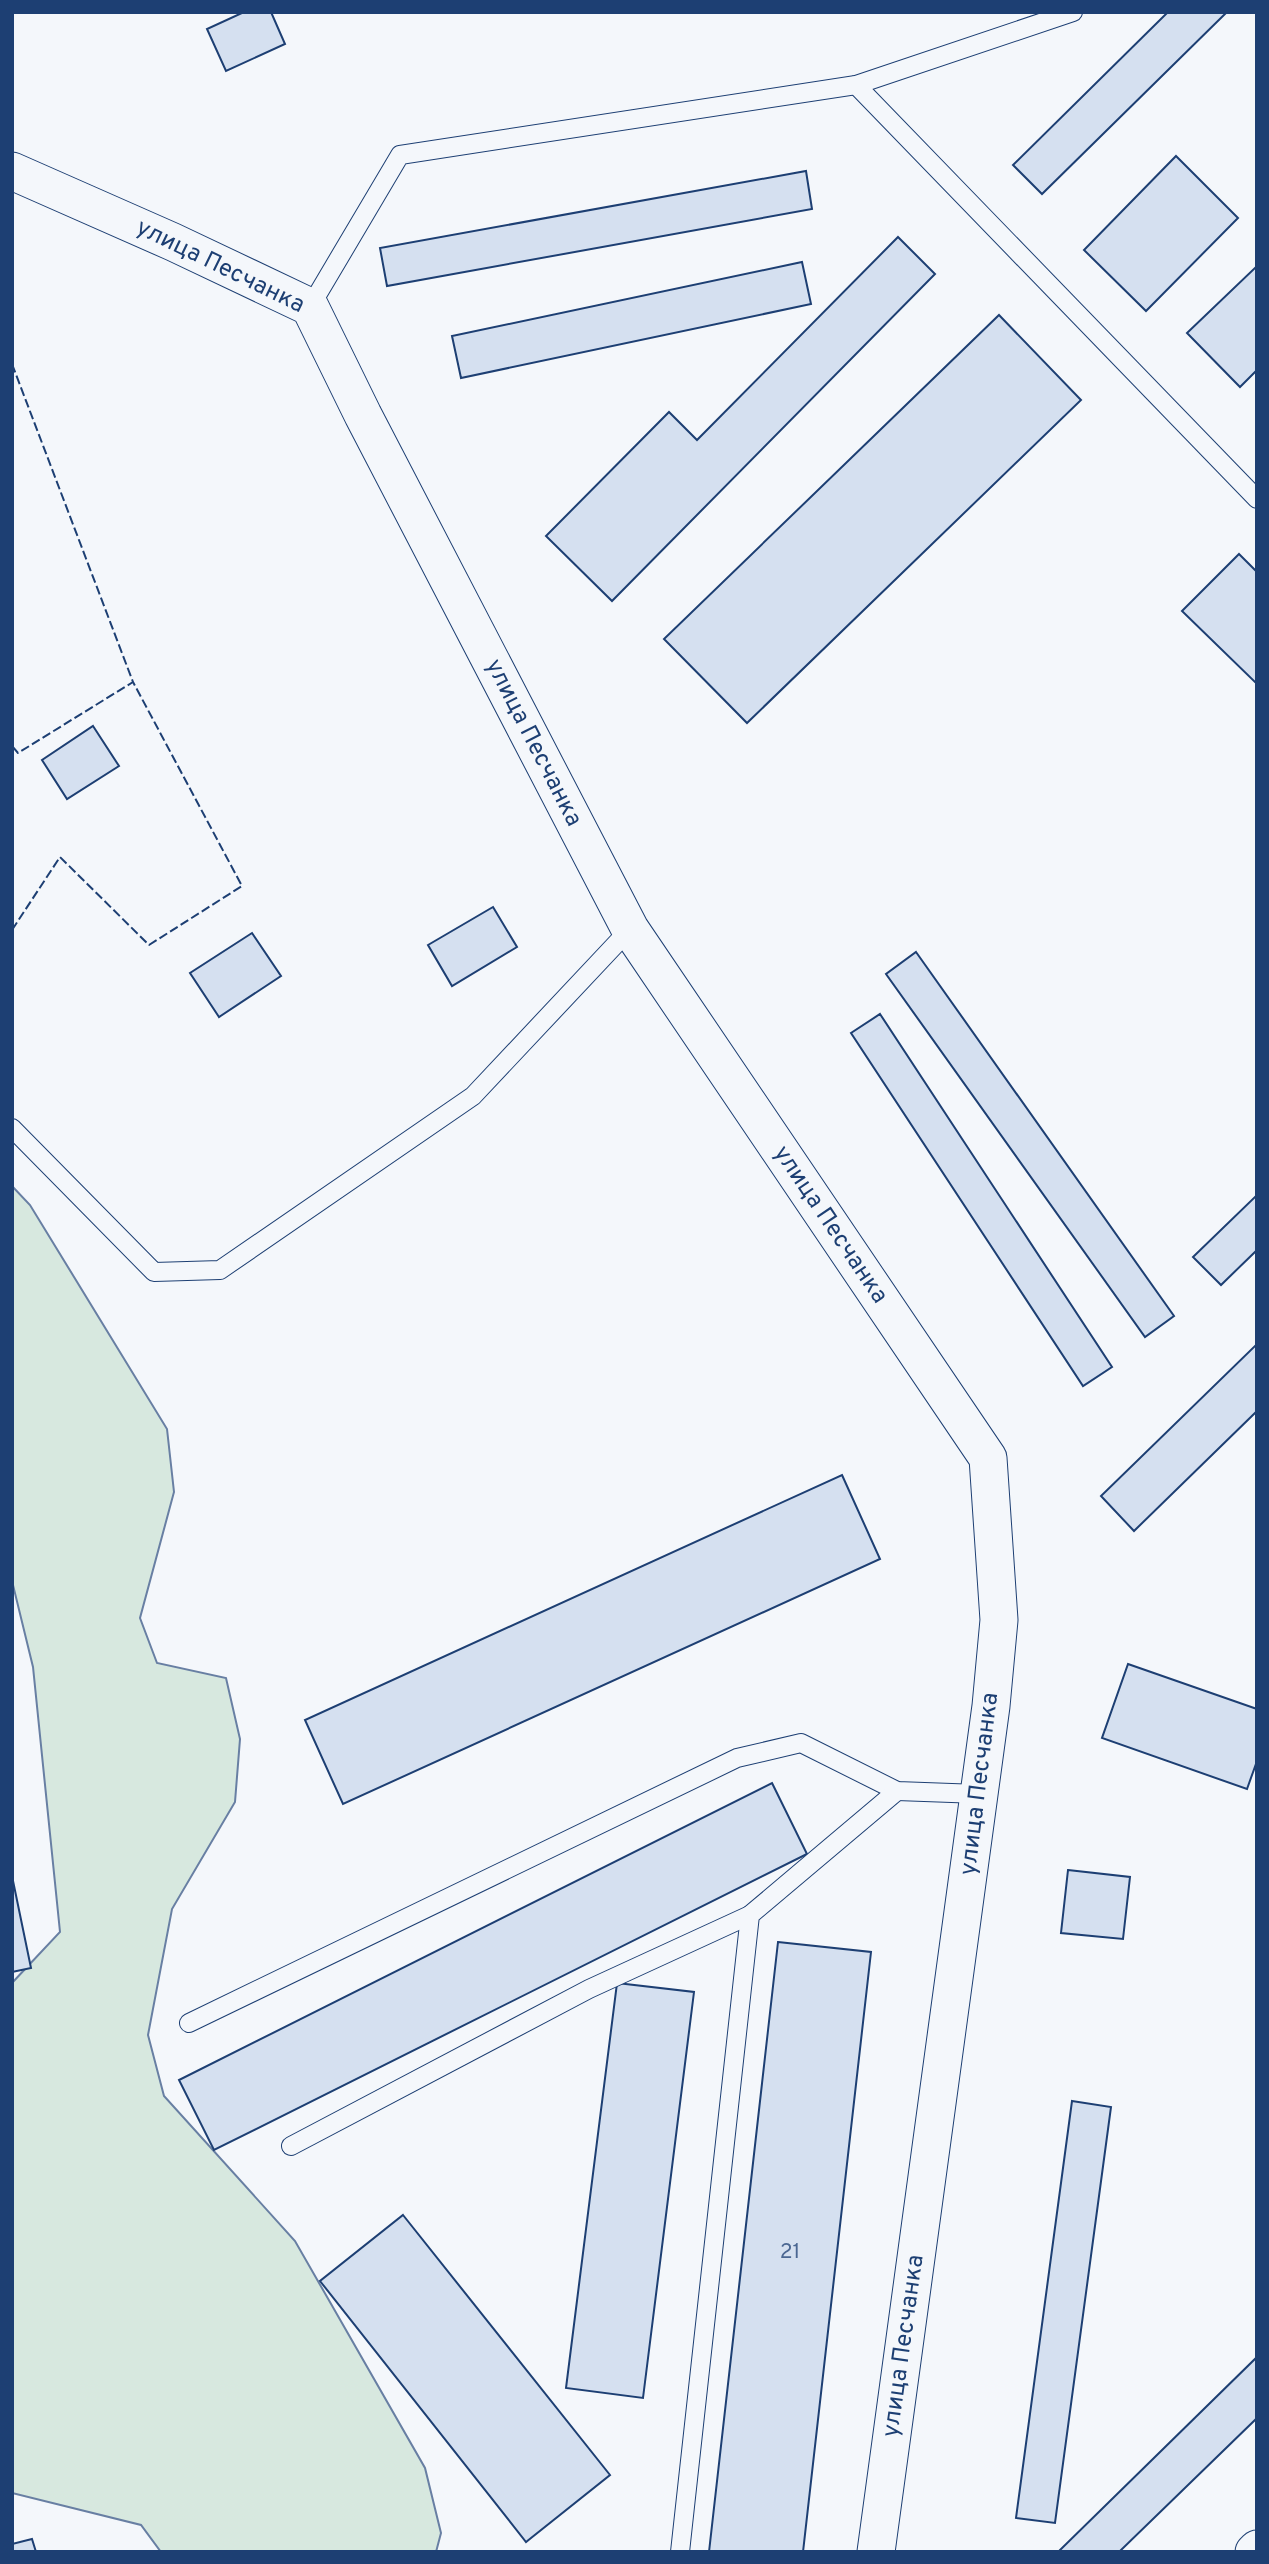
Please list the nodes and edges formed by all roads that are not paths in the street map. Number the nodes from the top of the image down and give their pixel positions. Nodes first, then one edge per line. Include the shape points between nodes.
1 (1073, 12) edge
2 (856, 85) junction
3 (12, 172) edge
4 (310, 307) junction
5 (1257, 499) edge
6 (630, 929) junction
7 (12, 1128) edge
8 (897, 1791) junction
9 (979, 1794) junction
10 (750, 1915) junction
11 (189, 2023) dead end
12 (291, 2146) dead end
13 (680, 2552) edge
14 (876, 2552) edge

1 - 2 lane
2 - 4 lane via 400,155
2 - 5 lane
3 - 4 street, улица Песчанка
4 - 6 street, улица Песчанка
6 - 7 lane via 473,1096 220,1270 154,1272
6 - 9 street, улица Песчанка via 988,1458 999,1619
8 - 9 lane
8 - 10 lane
8 - 11 lane via 801,1744 737,1758
9 - 14 street, улица Песчанка
10 - 12 lane via 589,1989
10 - 13 lane

